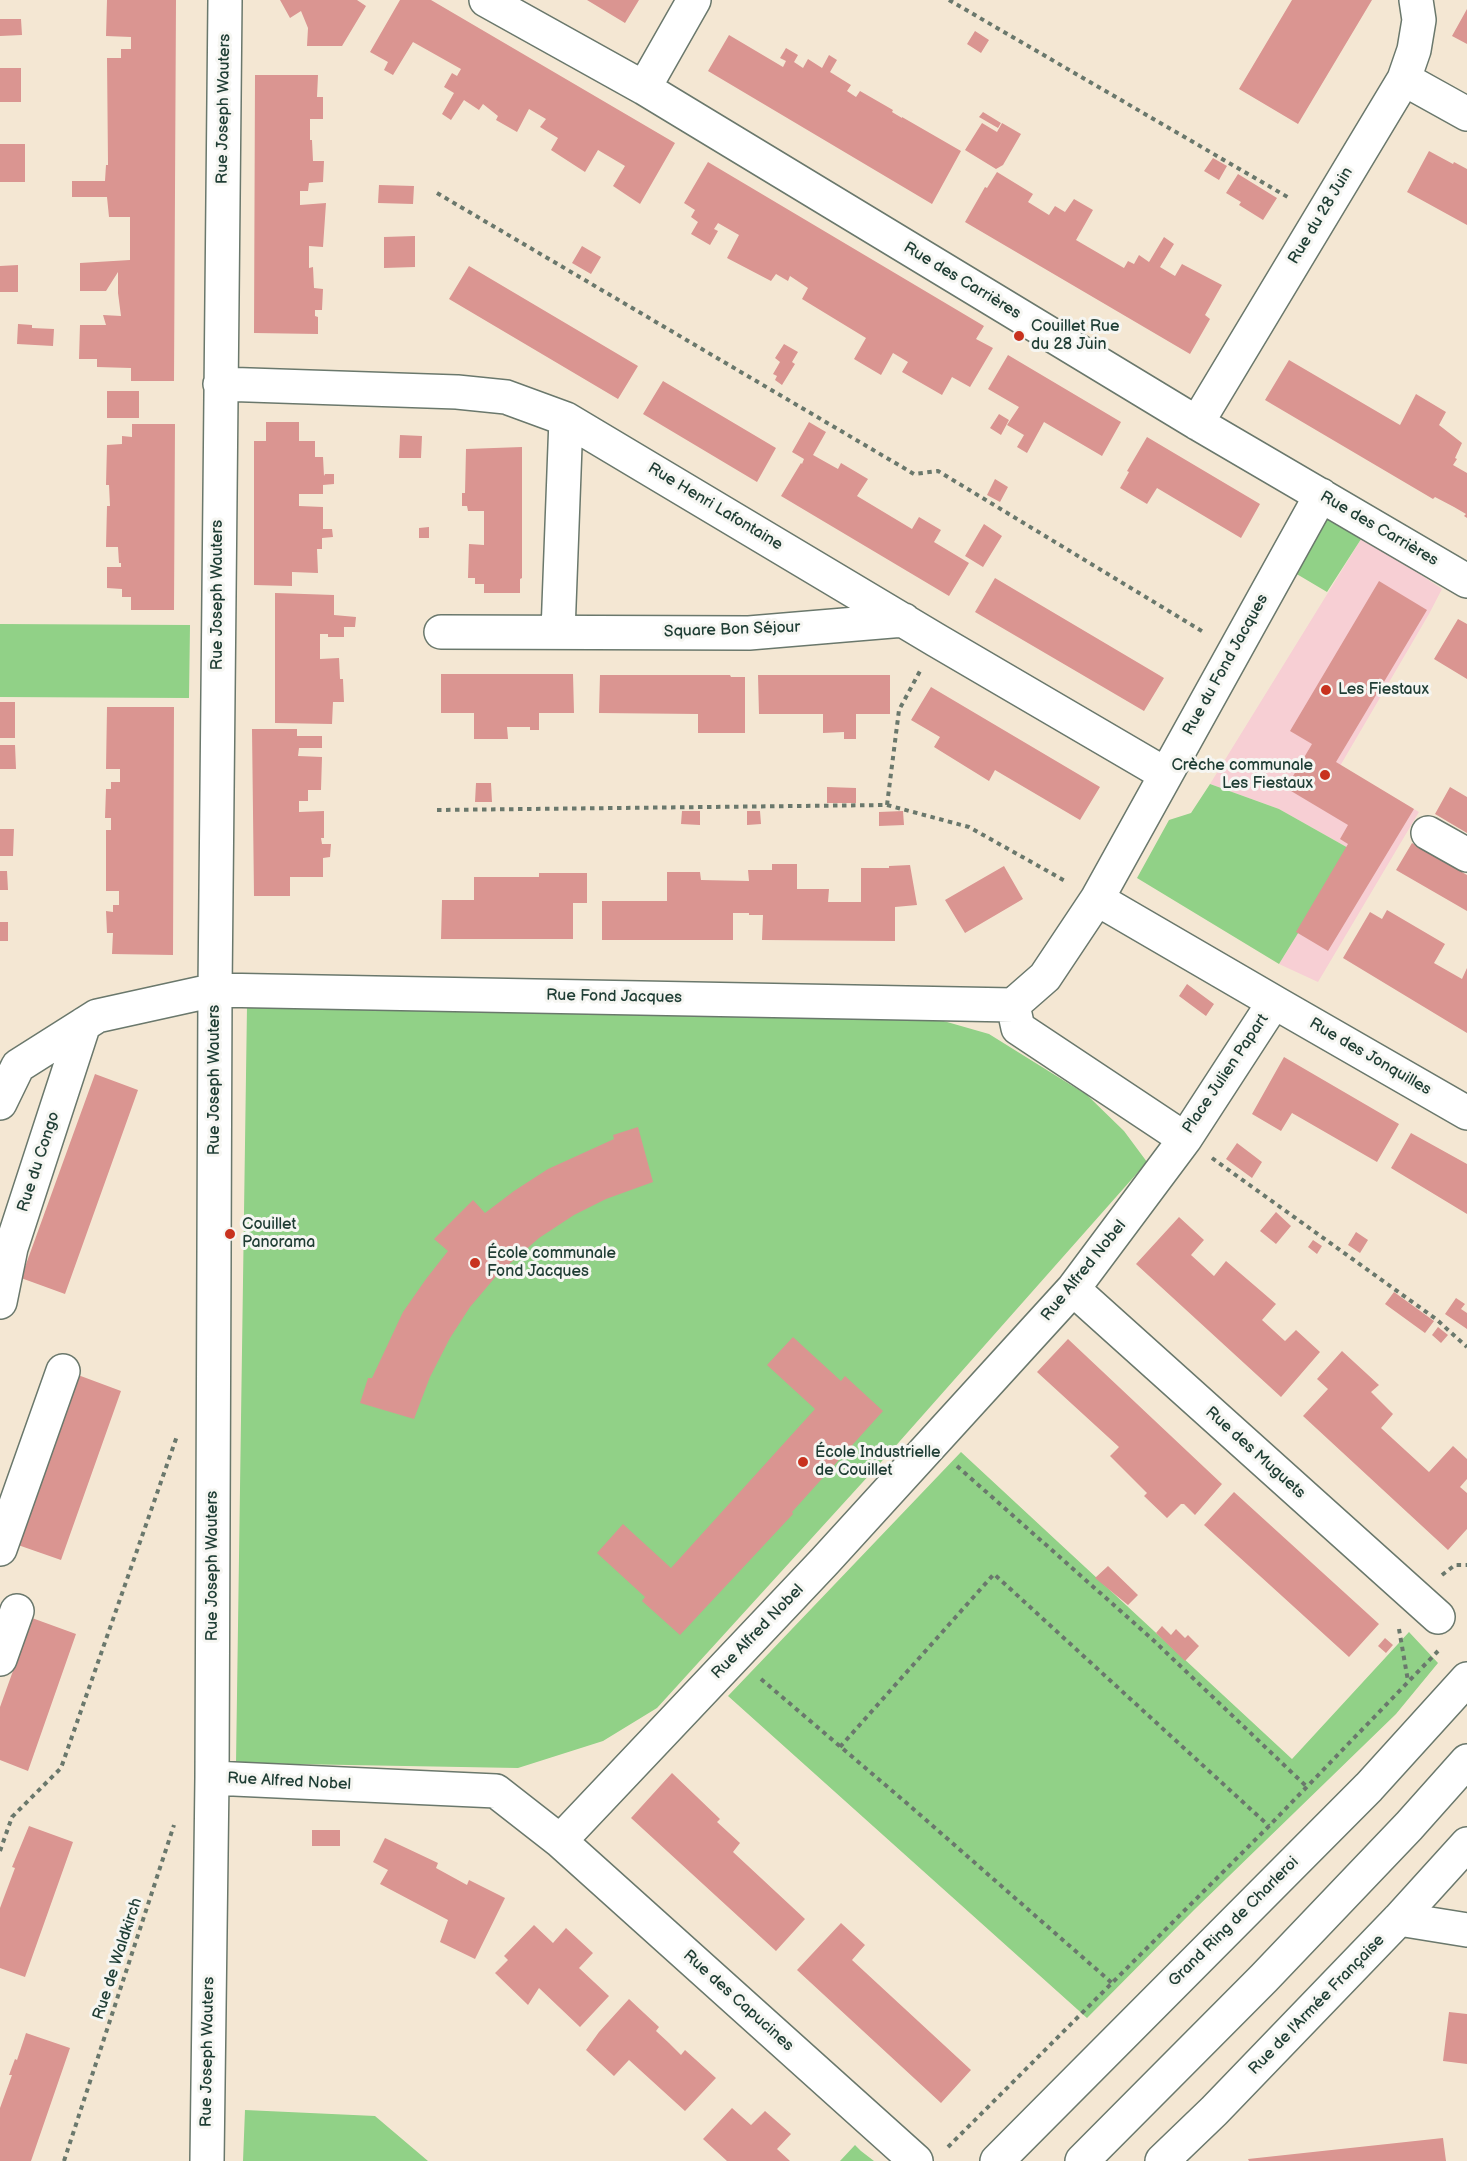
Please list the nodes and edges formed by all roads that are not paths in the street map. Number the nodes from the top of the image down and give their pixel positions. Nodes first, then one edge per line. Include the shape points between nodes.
1 (225, 0) edge
2 (486, 0) edge
3 (694, 0) edge
4 (1416, 0) edge
5 (1404, 80) junction
6 (644, 88) junction
7 (1467, 114) edge
8 (220, 384) junction
9 (567, 419) junction
10 (1197, 423) junction
11 (1321, 495) junction
12 (1467, 581) edge
13 (904, 620) junction
14 (441, 632) dead end
15 (558, 632) junction
16 (1166, 774) junction
17 (1428, 833) dead end
18 (1467, 855) edge
19 (1097, 899) junction
20 (215, 990) junction
21 (1274, 1002) junction
22 (1013, 1005) junction
23 (84, 1024) junction
24 (0, 1103) edge
25 (1467, 1113) edge
26 (1185, 1139) junction
27 (1073, 1289) junction
28 (0, 1302) edge
29 (63, 1371) dead end
30 (0, 1549) edge
31 (17, 1611) dead end
32 (1441, 1631) road end
33 (0, 1659) edge
34 (1467, 1679) edge
35 (1467, 1761) edge
36 (212, 1778) junction
37 (560, 1841) junction
38 (1467, 1844) edge
39 (1400, 1919) junction
40 (1467, 1930) edge
41 (929, 2157) edge
42 (207, 2161) edge
43 (997, 2161) edge
44 (1082, 2161) edge
45 (1162, 2161) edge

1 - 8 main road, Rue Joseph Wauters
2 - 6 main road, Rue des Carrières
3 - 6 main road
4 - 5 main road, Rue du 28 Juin via 1419,20
5 - 7 main road
5 - 10 main road, Rue du 28 Juin
6 - 10 main road, Rue des Carrières
8 - 9 main road, Rue Henri Lafontaine via 458,392 506,397
8 - 20 main road, Rue Joseph Wauters
9 - 13 main road, Rue Henri Lafontaine
9 - 15 main road
10 - 11 main road, Rue des Carrières
11 - 12 main road, Rue des Carrières
11 - 16 main road, Rue du Fond Jacques
13 - 15 main road, Square Bon Séjour via 749,633
13 - 16 main road, Rue Henri Lafontaine
14 - 15 main road, Square Bon Séjour
16 - 19 main road, Rue du Fond Jacques
17 - 18 main road
19 - 21 main road, Place Julien Papart
19 - 22 main road via 1044,977
20 - 22 main road, Rue Fond Jacques
20 - 23 main road, Rue Fond Jacques via 97,1016
20 - 36 main road, Rue Joseph Wauters
21 - 25 main road, Rue des Jonquilles
21 - 26 main road, Place Julien Papart
22 - 26 main road, Place Julien Papart via 1018,1028
23 - 24 main road, Rue Fond Jacques via 18,1066
23 - 28 main road, Rue du Congo via 11,1248
26 - 27 main road, Rue Alfred Nobel
27 - 32 main road, Rue des Muguets
27 - 37 main road, Rue Alfred Nobel
29 - 30 main road
31 - 33 main road
34 - 43 main road, Grand Ring de Charleroi via 1369,1787
35 - 44 main road via 1264,1978
36 - 37 main road, Rue Alfred Nobel via 496,1791
36 - 42 main road, Rue Joseph Wauters
37 - 41 main road, Rue des Capucines
38 - 39 main road, Rue de l'Armée Française
39 - 40 main road
39 - 45 main road, Rue de l'Armée Française

